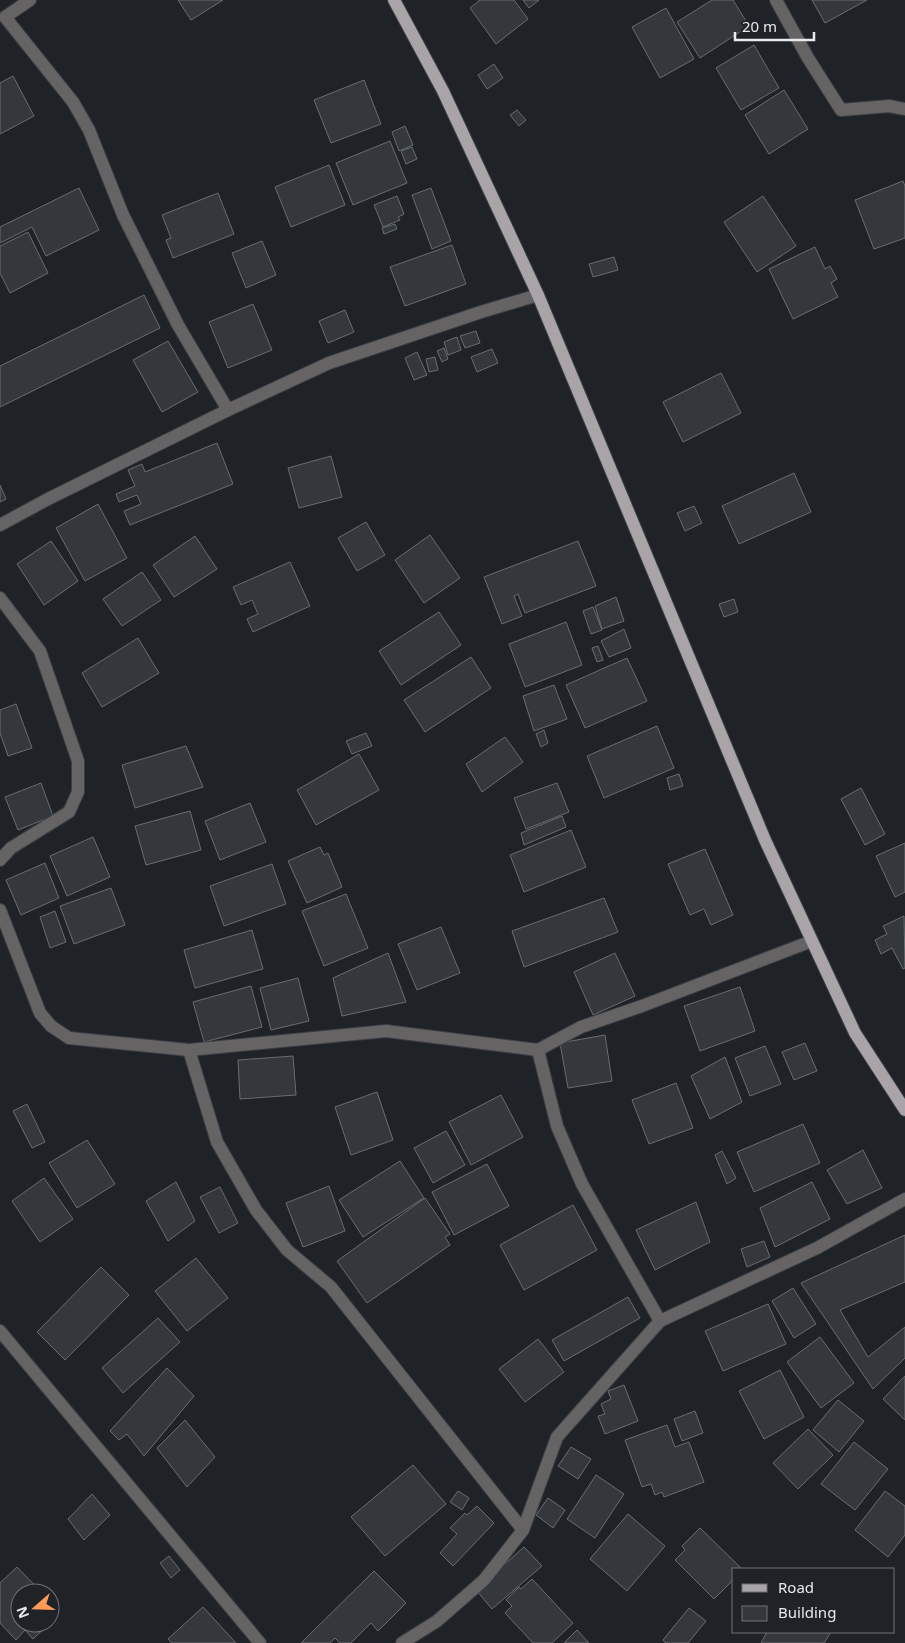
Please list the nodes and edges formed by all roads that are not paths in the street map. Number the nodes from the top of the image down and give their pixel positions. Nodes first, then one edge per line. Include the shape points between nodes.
1 (30, 0) edge
2 (394, 0) edge
3 (776, 0) edge
4 (905, 109) edge
5 (538, 295) junction
6 (228, 410) junction
7 (0, 525) edge
8 (0, 598) edge
9 (0, 860) edge
10 (0, 910) edge
11 (812, 941) junction
12 (189, 1050) junction
13 (538, 1050) junction
14 (905, 1110) edge
15 (905, 1199) edge
16 (660, 1321) junction
17 (0, 1331) edge
18 (523, 1530) junction
19 (260, 1643) edge
20 (402, 1643) edge

1 - 6 street via 5,18 77,109 89,130 123,215 178,325
2 - 5 main road via 443,91
3 - 4 street via 841,110 889,106
5 - 6 street via 328,363
5 - 11 main road via 762,831
6 - 7 street
8 - 9 street via 40,651 78,761 78,792 69,812 11,848
10 - 12 street via 40,1013 51,1026 69,1038
11 - 13 street via 581,1027
11 - 14 main road via 855,1033
12 - 13 street via 386,1031
12 - 18 street via 217,1142 256,1210 287,1250 331,1287
13 - 16 street via 557,1126 582,1184
15 - 16 street via 817,1248
16 - 18 street via 557,1437
17 - 19 street
18 - 20 street via 484,1580 437,1621

